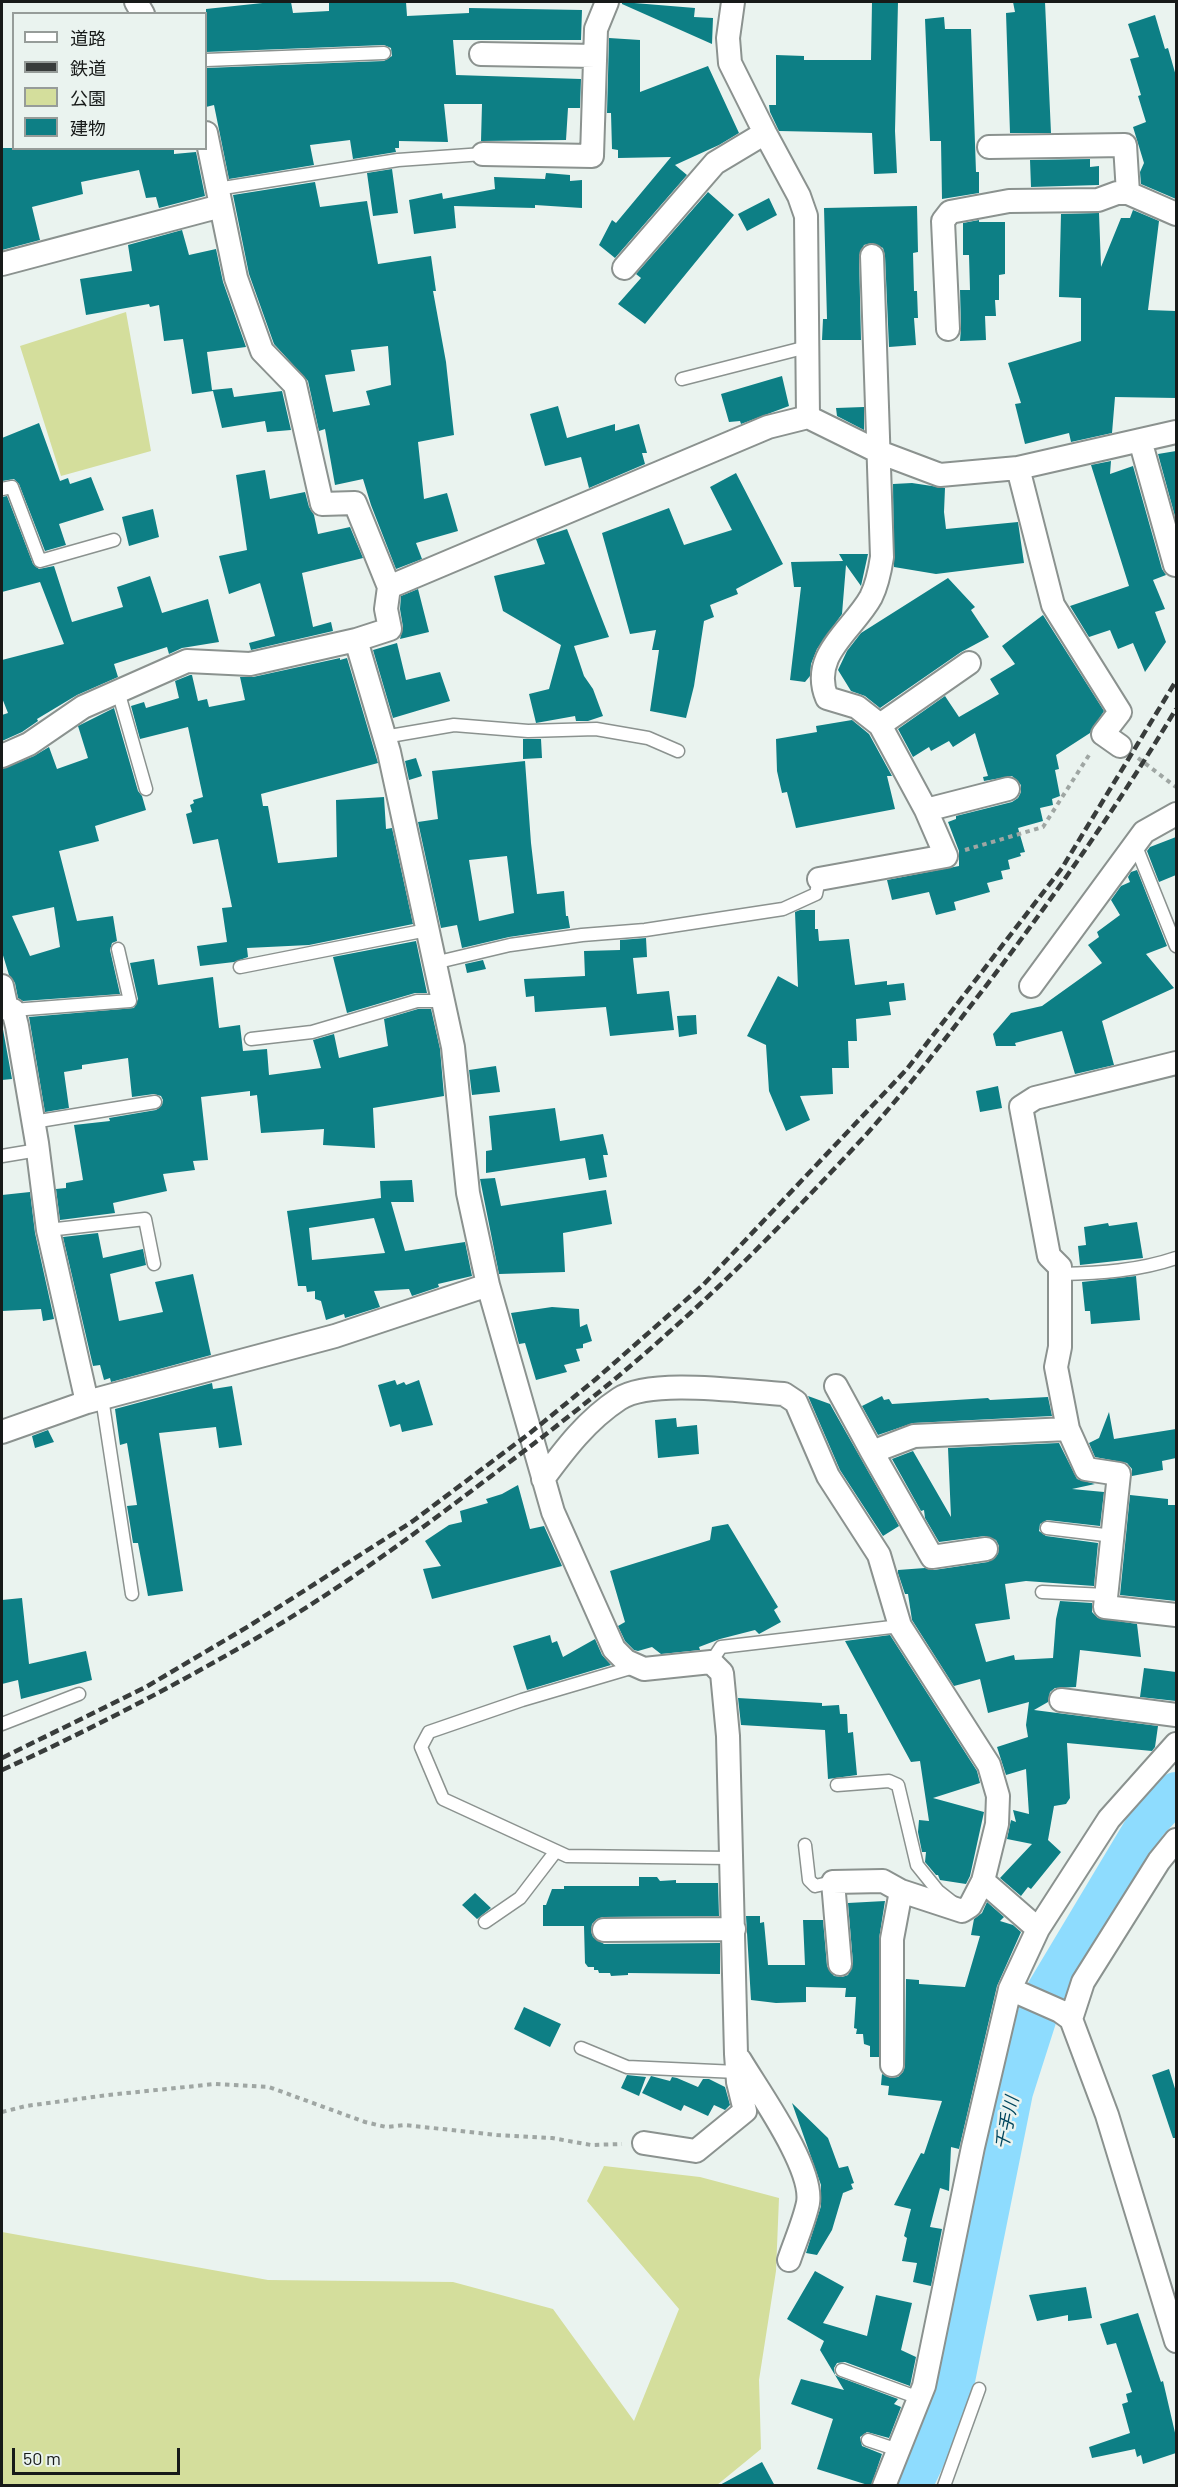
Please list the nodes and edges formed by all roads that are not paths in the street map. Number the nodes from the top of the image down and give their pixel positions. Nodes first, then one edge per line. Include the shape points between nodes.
1 (607, 2) edge
2 (733, 2) edge
3 (384, 53) dead end
4 (481, 54) dead end
5 (595, 56) junction
6 (207, 60) edge
7 (765, 133) junction
8 (207, 139) edge
9 (989, 147) dead end
10 (483, 154) joint
11 (1128, 193) junction
12 (219, 198) junction
13 (1176, 214) edge
14 (872, 256) dead end
15 (2, 264) edge
16 (624, 268) dead end
17 (948, 329) dead end
18 (807, 347) junction
19 (682, 379) dead end
20 (808, 417) junction
21 (1176, 432) edge
22 (1140, 440) junction
23 (879, 452) junction
24 (1018, 468) junction
25 (2, 489) edge
26 (114, 540) dead end
27 (1175, 566) edge
28 (389, 587) junction
29 (356, 640) junction
30 (969, 663) dead end
31 (118, 691) junction
32 (880, 725) junction
33 (384, 736) junction
34 (1111, 740) road end
35 (678, 751) dead end
36 (2, 756) edge
37 (146, 789) dead end
38 (1008, 789) dead end
39 (926, 810) junction
40 (1176, 814) edge
41 (1135, 844) junction
42 (819, 879) joint
43 (427, 930) junction
44 (1176, 946) edge
45 (118, 949) dead end
46 (434, 963) junction
47 (240, 967) dead end
48 (2, 986) edge
49 (1031, 987) dead end
50 (442, 1000) junction
51 (7, 1010) edge
52 (251, 1039) dead end
53 (1176, 1063) edge
54 (156, 1102) dead end
55 (33, 1122) junction
56 (38, 1150) junction
57 (2, 1156) edge
58 (48, 1230) junction
59 (1176, 1258) edge
60 (154, 1264) dead end
61 (1060, 1274) junction
62 (488, 1285) junction
63 (836, 1386) dead end
64 (95, 1400) junction
65 (1068, 1429) junction
66 (2, 1432) edge
67 (872, 1452) junction
68 (543, 1479) junction
69 (1047, 1528) dead end
70 (1113, 1536) junction
71 (986, 1549) dead end
72 (1042, 1592) dead end
73 (132, 1594) dead end
74 (1106, 1595) junction
75 (1176, 1615) edge
76 (900, 1626) junction
77 (711, 1662) junction
78 (637, 1666) junction
79 (79, 1694) dead end
80 (1061, 1700) dead end
81 (1176, 1714) edge
82 (2, 1724) edge
83 (1176, 1744) edge
84 (837, 1785) dead end
85 (805, 1845) dead end
86 (1174, 1849) edge
87 (556, 1851) junction
88 (731, 1858) junction
89 (983, 1881) junction
90 (833, 1882) junction
91 (901, 1891) junction
92 (962, 1911) junction
93 (485, 1922) dead end
94 (734, 1929) junction
95 (1038, 1929) junction
96 (604, 1930) dead end
97 (840, 1964) dead end
98 (1015, 1991) junction
99 (1066, 2015) junction
100 (581, 2048) dead end
101 (737, 2063) junction
102 (892, 2065) dead end
103 (644, 2143) road end
104 (789, 2260) dead end
105 (1172, 2313) edge
106 (1176, 2342) edge
107 (842, 2370) dead end
108 (979, 2389) dead end
109 (919, 2398) junction
110 (868, 2440) dead end
111 (898, 2450) junction
112 (884, 2486) edge
113 (944, 2486) edge

1 - 5 street via 596,29
2 - 7 street via 728,38 730,63
3 - 6 lane
4 - 5 street
5 - 10 street via 592,156
7 - 16 street via 715,163
7 - 18 street via 806,216
8 - 12 street
9 - 11 street via 1125,145
10 - 12 lane via 398,160
11 - 13 street
11 - 17 street via 1098,200 1009,201 950,212 943,221
12 - 15 street
12 - 28 street via 236,278 262,351 295,385 322,504 355,503
14 - 23 street
18 - 19 lane
18 - 20 street
20 - 23 street
20 - 28 street via 768,427
21 - 22 street
22 - 24 street
22 - 27 street
23 - 24 street via 940,475
23 - 32 street via 879,575 870,598 833,644 822,685 827,698 857,707
24 - 34 street via 1053,605 1120,712
25 - 26 lane via 12,487 40,561
28 - 29 street via 386,609 390,629
29 - 31 street via 250,664 187,661
29 - 33 street
30 - 32 street
31 - 36 street via 83,707 29,744
31 - 37 lane
32 - 39 street
33 - 35 lane via 454,725 528,731 596,729 648,738
33 - 43 street
38 - 39 street
39 - 42 street via 946,855
40 - 41 street via 1144,832
41 - 44 lane
41 - 49 street
42 - 46 lane via 816,894 783,909 510,945
43 - 46 street
43 - 47 lane
45 - 51 lane via 130,1001
46 - 50 street
48 - 51 street
50 - 52 lane via 417,1001 312,1032
50 - 62 street via 453,1047 468,1193
51 - 55 street
53 - 61 street via 1035,1098 1021,1107 1049,1256 1060,1267
54 - 55 lane
55 - 56 street
56 - 57 lane
56 - 58 street
58 - 60 lane via 145,1219
58 - 64 street via 66,1318
59 - 61 lane via 1150,1267
61 - 65 street via 1060,1347 1056,1367
62 - 64 street via 335,1336
62 - 68 street
63 - 67 street
64 - 66 street
64 - 73 lane
65 - 67 street via 914,1436
65 - 70 street via 1086,1469 1119,1474
67 - 71 street via 932,1557
68 - 76 street via 577,1433 621,1398 641,1391 682,1388 784,1394 796,1402 828,1476 879,1555
68 - 78 street via 553,1512 614,1649
69 - 70 lane
70 - 74 street
72 - 74 lane
74 - 75 street via 1105,1607
76 - 77 lane via 721,1647
76 - 89 street via 989,1765 998,1796 997,1824
77 - 78 street via 644,1669
77 - 88 street via 722,1673
78 - 87 lane via 429,1732 421,1747 443,1799
79 - 82 lane
80 - 81 street
83 - 95 street via 1108,1819
84 - 92 lane via 889,1781 898,1785 917,1865
85 - 90 lane via 809,1880 815,1886
86 - 99 street via 1159,1861
87 - 88 lane via 567,1857
87 - 93 lane via 520,1898
88 - 94 street
89 - 92 street via 970,1906
89 - 95 street
90 - 91 street via 883,1881
90 - 97 street
91 - 92 street
91 - 102 street via 892,1939
94 - 96 street
94 - 101 street
95 - 98 street
98 - 99 street
98 - 109 street via 973,2147
99 - 105 street via 1107,2115
100 - 101 lane via 627,2067
101 - 103 street via 745,2111 696,2151
101 - 104 street via 797,2156 807,2180 808,2202
105 - 106 street
107 - 109 lane
108 - 113 lane
109 - 111 street
110 - 111 lane
111 - 112 street

